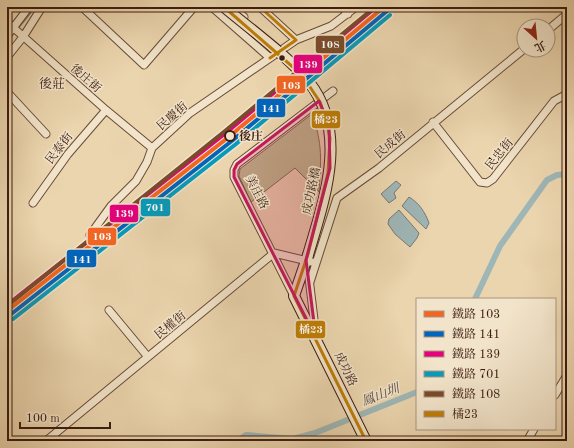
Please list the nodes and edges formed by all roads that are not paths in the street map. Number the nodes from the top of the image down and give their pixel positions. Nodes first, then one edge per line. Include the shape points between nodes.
1 (29, 7) edge
2 (42, 7) edge
3 (82, 7) edge
4 (194, 7) edge
5 (212, 7) edge
6 (224, 7) edge
7 (232, 7) edge
8 (260, 7) edge
9 (342, 7) edge
10 (356, 7) edge
11 (348, 14) junction
12 (567, 14) edge
13 (7, 22) edge
14 (556, 23) edge
15 (13, 28) junction
16 (7, 36) edge
17 (23, 37) junction
18 (296, 40) junction
19 (281, 50) junction
20 (516, 55) edge
21 (7, 57) edge
22 (270, 58) junction
23 (333, 91) dead end
24 (7, 92) edge
25 (567, 94) edge
26 (106, 110) junction
27 (433, 122) junction
28 (46, 134) dead end
29 (152, 148) junction
30 (33, 203) dead end
31 (90, 235) dead end
32 (274, 253) junction
33 (310, 259) junction
34 (294, 296) junction
35 (108, 310) dead end
36 (316, 338) junction
37 (148, 357) junction
38 (567, 375) edge
39 (556, 393) edge
40 (533, 430) edge
41 (46, 441) edge
42 (366, 441) edge
43 (527, 441) edge

1 - 15 street
2 - 17 street
3 - 4 street via 144,66
5 - 22 street
6 - 33 street, 成功路橋, bridge via 309,82 328,124 328,185
7 - 19 street
8 - 18 street
9 - 11 street
10 - 11 street, 民慶街
11 - 18 street, 民慶街 via 331,26
12 - 14 street
13 - 15 street, 後庄街
15 - 16 street
15 - 17 street, 後庄街
17 - 21 street
17 - 26 street, 後庄街
18 - 19 street, 民慶街
19 - 22 street, 民慶街
20 - 27 street, 民成街
22 - 29 street, 民慶街 via 190,114
23 - 32 street, 美庄路 via 237,164 234,170 234,177
24 - 28 street
25 - 27 street, 民忠街 via 554,101 493,179 487,183 480,182
26 - 29 street, 後庄街
26 - 30 street, 民泰街 via 68,154
27 - 33 street, 民成街 via 379,168 337,198
29 - 31 street, 民慶街 via 136,181 111,206
32 - 33 street
32 - 34 street, 美庄路
32 - 37 street, 民權街
33 - 34 street
33 - 36 street
34 - 36 street, 成功路
35 - 37 street
36 - 42 street, 成功路
37 - 41 street, 民權街
38 - 39 street
40 - 43 street

